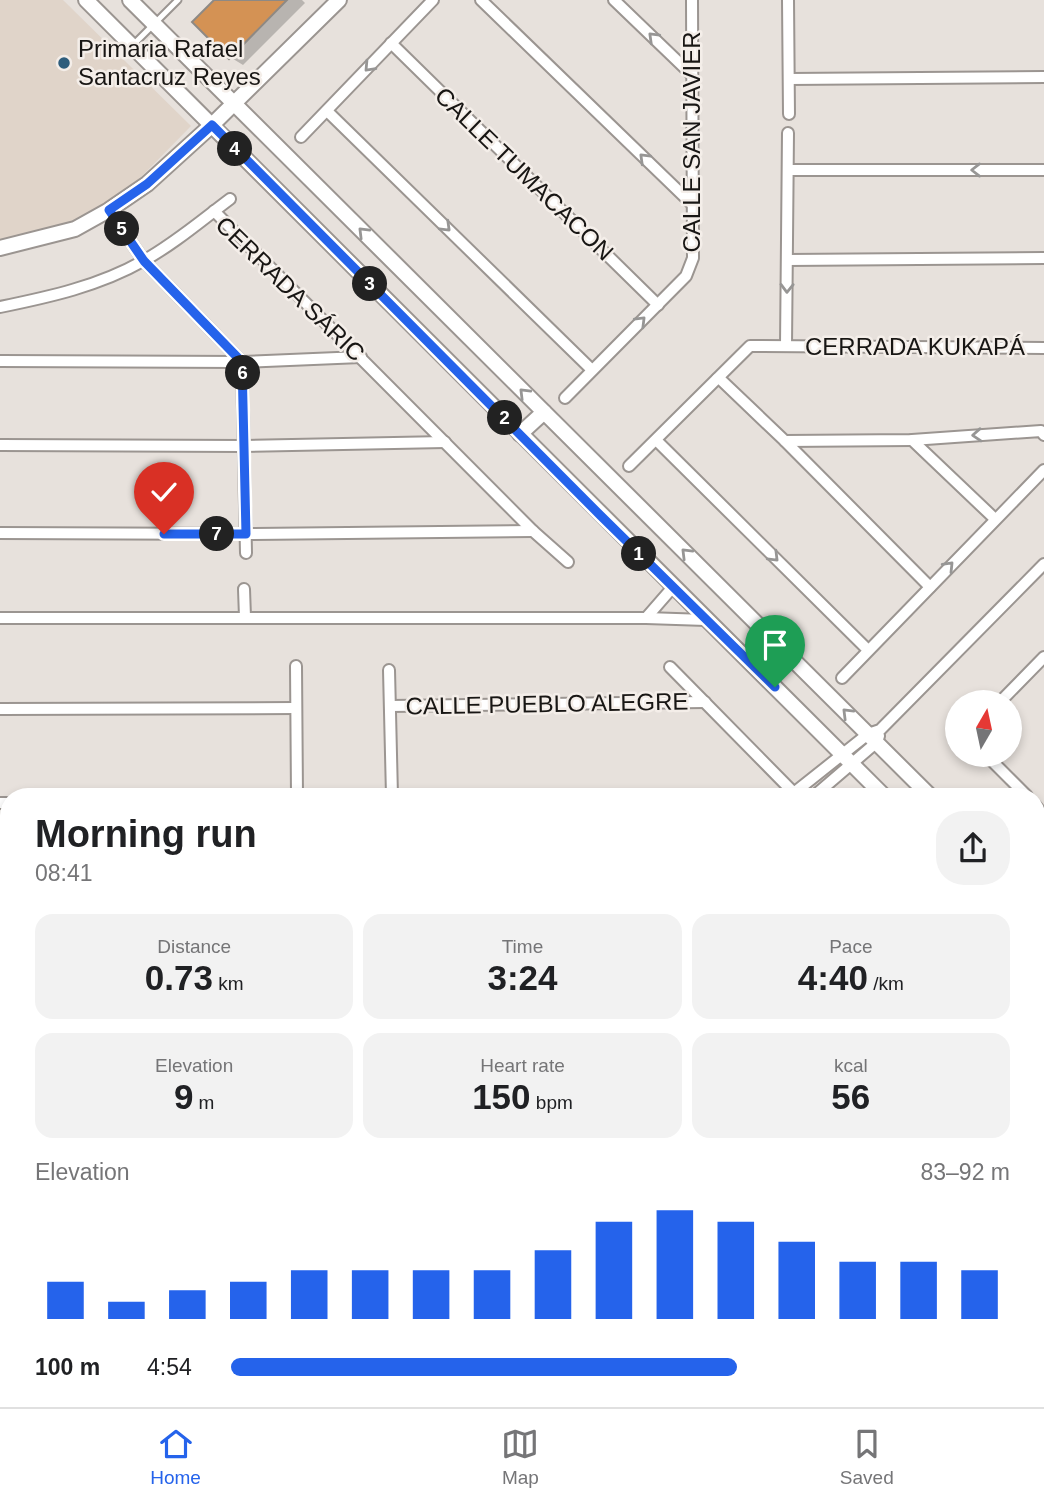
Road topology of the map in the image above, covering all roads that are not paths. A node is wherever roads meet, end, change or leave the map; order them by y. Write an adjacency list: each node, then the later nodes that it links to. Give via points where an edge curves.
1 (86, 0): 12 (street)
2 (130, 0): 10 (street)
3 (178, 0): 10 (lane)
4 (339, 0): 16 (street)
5 (433, 0): 11 (street)
6 (481, 0): 25 (street, one-way to 6)
7 (614, 0): 13 (street, one-way to 7)
8 (692, 0): 13 (street, CALLE SAN JAVIER)
9 (788, 0): 15 (street)
10 (155, 24): 12 (lane); 16 (street)
11 (391, 43): 17 (street, one-way to 17); 32 (street, CALLE TUMACACON)
12 (132, 46): 19 (street)
13 (692, 75): 25 (street, CALLE SAN JAVIER)
14 (1044, 78): 15 (street)
15 (789, 79): 18 (street)
16 (234, 103): 19 (street); 42 (street, one-way to 16)
17 (327, 111): 21 (street); 39 (street, one-way to 39)
18 (789, 114)
19 (212, 125): 26 (street, via 147,184); 44 (street)
20 (788, 133): 22 (street, CERRADA KUKAPÁ)
21 (301, 137)
22 (788, 170): 23 (street, one-way to 22); 30 (street, CERRADA KUKAPÁ)
23 (1044, 170)
24 (230, 199): 27 (street)
25 (693, 205): 32 (street, CALLE SAN JAVIER, via 691,267)
26 (109, 210): 28 (street, via 75,229); 31 (street)
27 (214, 211): 31 (street, CERRADA SÁRIC); 36 (street, CERRADA SÁRIC)
28 (0, 248)
29 (1044, 258): 30 (street)
30 (787, 260): 34 (street, CERRADA KUKAPÁ, one-way to 34)
31 (144, 261): 33 (street, CERRADA SÁRIC, via 72,290); 38 (street)
32 (658, 305): 39 (street, CALLE SAN JAVIER, one-way to 32)
33 (0, 307)
34 (786, 346): 35 (street, CERRADA KUKAPÁ); 40 (street, CERRADA KUKAPÁ, via 750,346)
35 (1044, 348)
36 (360, 357): 38 (street); 48 (street, CERRADA SÁRIC)
37 (0, 360): 38 (street)
38 (242, 362): 50 (street)
39 (592, 369): 41 (street, CALLE SAN JAVIER)
40 (717, 379): 45 (street); 47 (street)
41 (565, 398)
42 (544, 412): 44 (street); 78 (street, one-way to 42)
43 (1043, 432): 46 (street, one-way to 46)
44 (520, 434): 60 (street)
45 (656, 440): 51 (street); 67 (street, one-way to 67)
46 (912, 440): 47 (street); 53 (street)
47 (785, 441): 61 (street)
48 (445, 442): 50 (street); 54 (street, CERRADA SÁRIC)
49 (0, 445): 50 (street)
50 (245, 446): 56 (street)
51 (629, 466)
52 (1044, 470): 53 (street)
53 (995, 519): 61 (street, one-way to 53)
54 (533, 531): 56 (street); 58 (street, CERRADA SÁRIC)
55 (0, 533): 56 (street)
56 (246, 534): 57 (street)
57 (246, 553)
58 (568, 562)
59 (1044, 564): 78 (street)
60 (673, 587): 65 (street); 66 (street)
61 (930, 587): 67 (street)
62 (244, 589): 63 (street)
63 (245, 617): 64 (street); 65 (street)
64 (0, 618)
65 (646, 618): 66 (street)
66 (706, 620): 79 (street)
67 (868, 650): 72 (street)
68 (1042, 664): 73 (street)
69 (296, 666): 76 (street)
70 (670, 667): 74 (street, CALLE PUEBLO ALEGRE)
71 (389, 670): 75 (street, CALLE PUEBLO ALEGRE)
72 (842, 678)
73 (1013, 690)
74 (705, 702): 75 (street, CALLE PUEBLO ALEGRE); 83 (street, CALLE PUEBLO ALEGRE)
75 (390, 706): 82 (street, CALLE PUEBLO ALEGRE)
76 (296, 708): 77 (street); 81 (street)
77 (0, 709)
78 (875, 735): 79 (street); 87 (street)
79 (848, 759): 84 (street); 85 (street); 86 (street)
80 (998, 767): 88 (street)
81 (297, 788)
82 (392, 788)
83 (787, 788)
84 (804, 788)
85 (821, 788)
86 (876, 788)
87 (923, 788)
88 (1019, 788)

